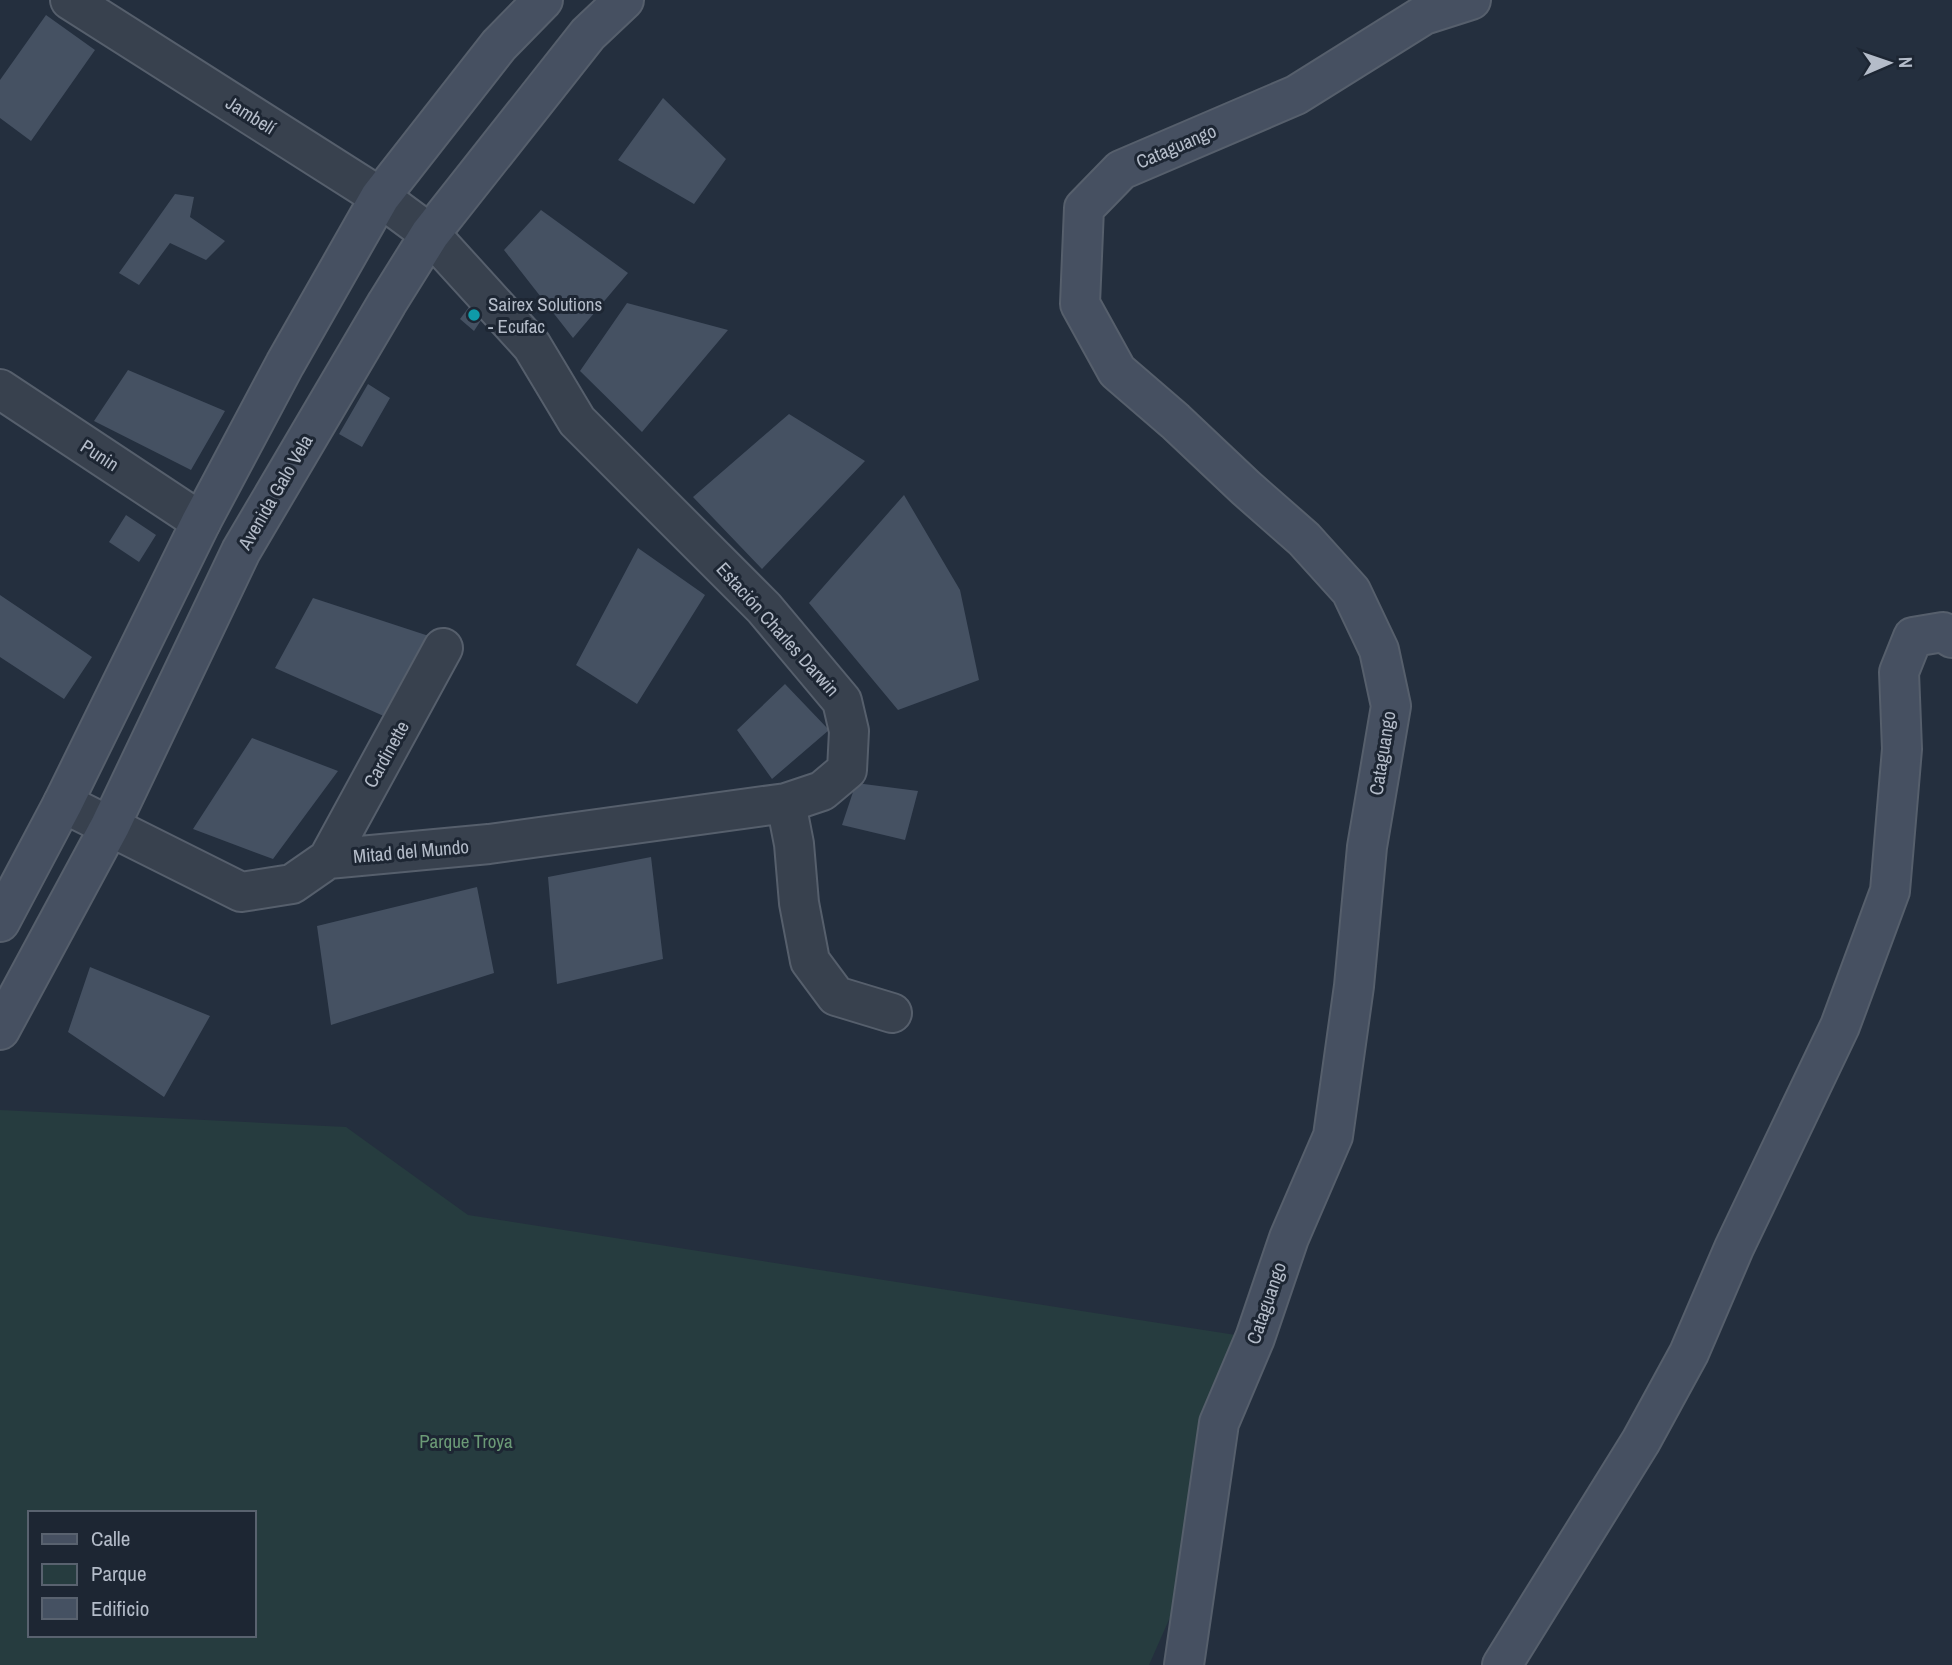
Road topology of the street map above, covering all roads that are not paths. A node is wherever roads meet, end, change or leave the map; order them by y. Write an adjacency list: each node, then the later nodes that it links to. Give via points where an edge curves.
1 (70, 0): 5 (street, Jambelí)
2 (543, 0): 5 (street, via 499,45)
3 (624, 0): 6 (street, Avenida Galo Vela, via 589,34)
4 (1472, 0): 18 (street, Cataguango, via 1424,15 1296,95 1121,170 1084,208 1080,304 1117,372 1304,539 1351,591 1379,650 1391,706 1367,847 1354,986 1332,1136 1219,1423)
5 (380, 197): 6 (street, Jambelí); 8 (street)
6 (430, 233): 12 (street, Estación Charles Darwin, via 532,346 577,421 764,608 842,701 849,731 847,770 822,791); 13 (street, Avenida Galo Vela, via 241,551)
7 (0, 389): 8 (street, Punin)
8 (201, 522): 11 (street)
9 (1952, 638): 19 (street, via 1943,632 1913,637 1899,672 1902,749 1890,891 1840,1026 1689,1353 1641,1441)
10 (443, 648): 14 (street, Cardinette)
11 (63, 803): 13 (street, Mitad del Mundo); 15 (street)
12 (786, 803): 14 (street, Mitad del Mundo, via 489,844); 16 (street, via 810,961 836,996)
13 (110, 826): 14 (street, Mitad del Mundo, via 241,892 292,884); 17 (street, Avenida Galo Vela)
14 (328, 859)
15 (0, 922)
16 (892, 1013)
17 (0, 1030)
18 (1184, 1665)
19 (1502, 1665)

